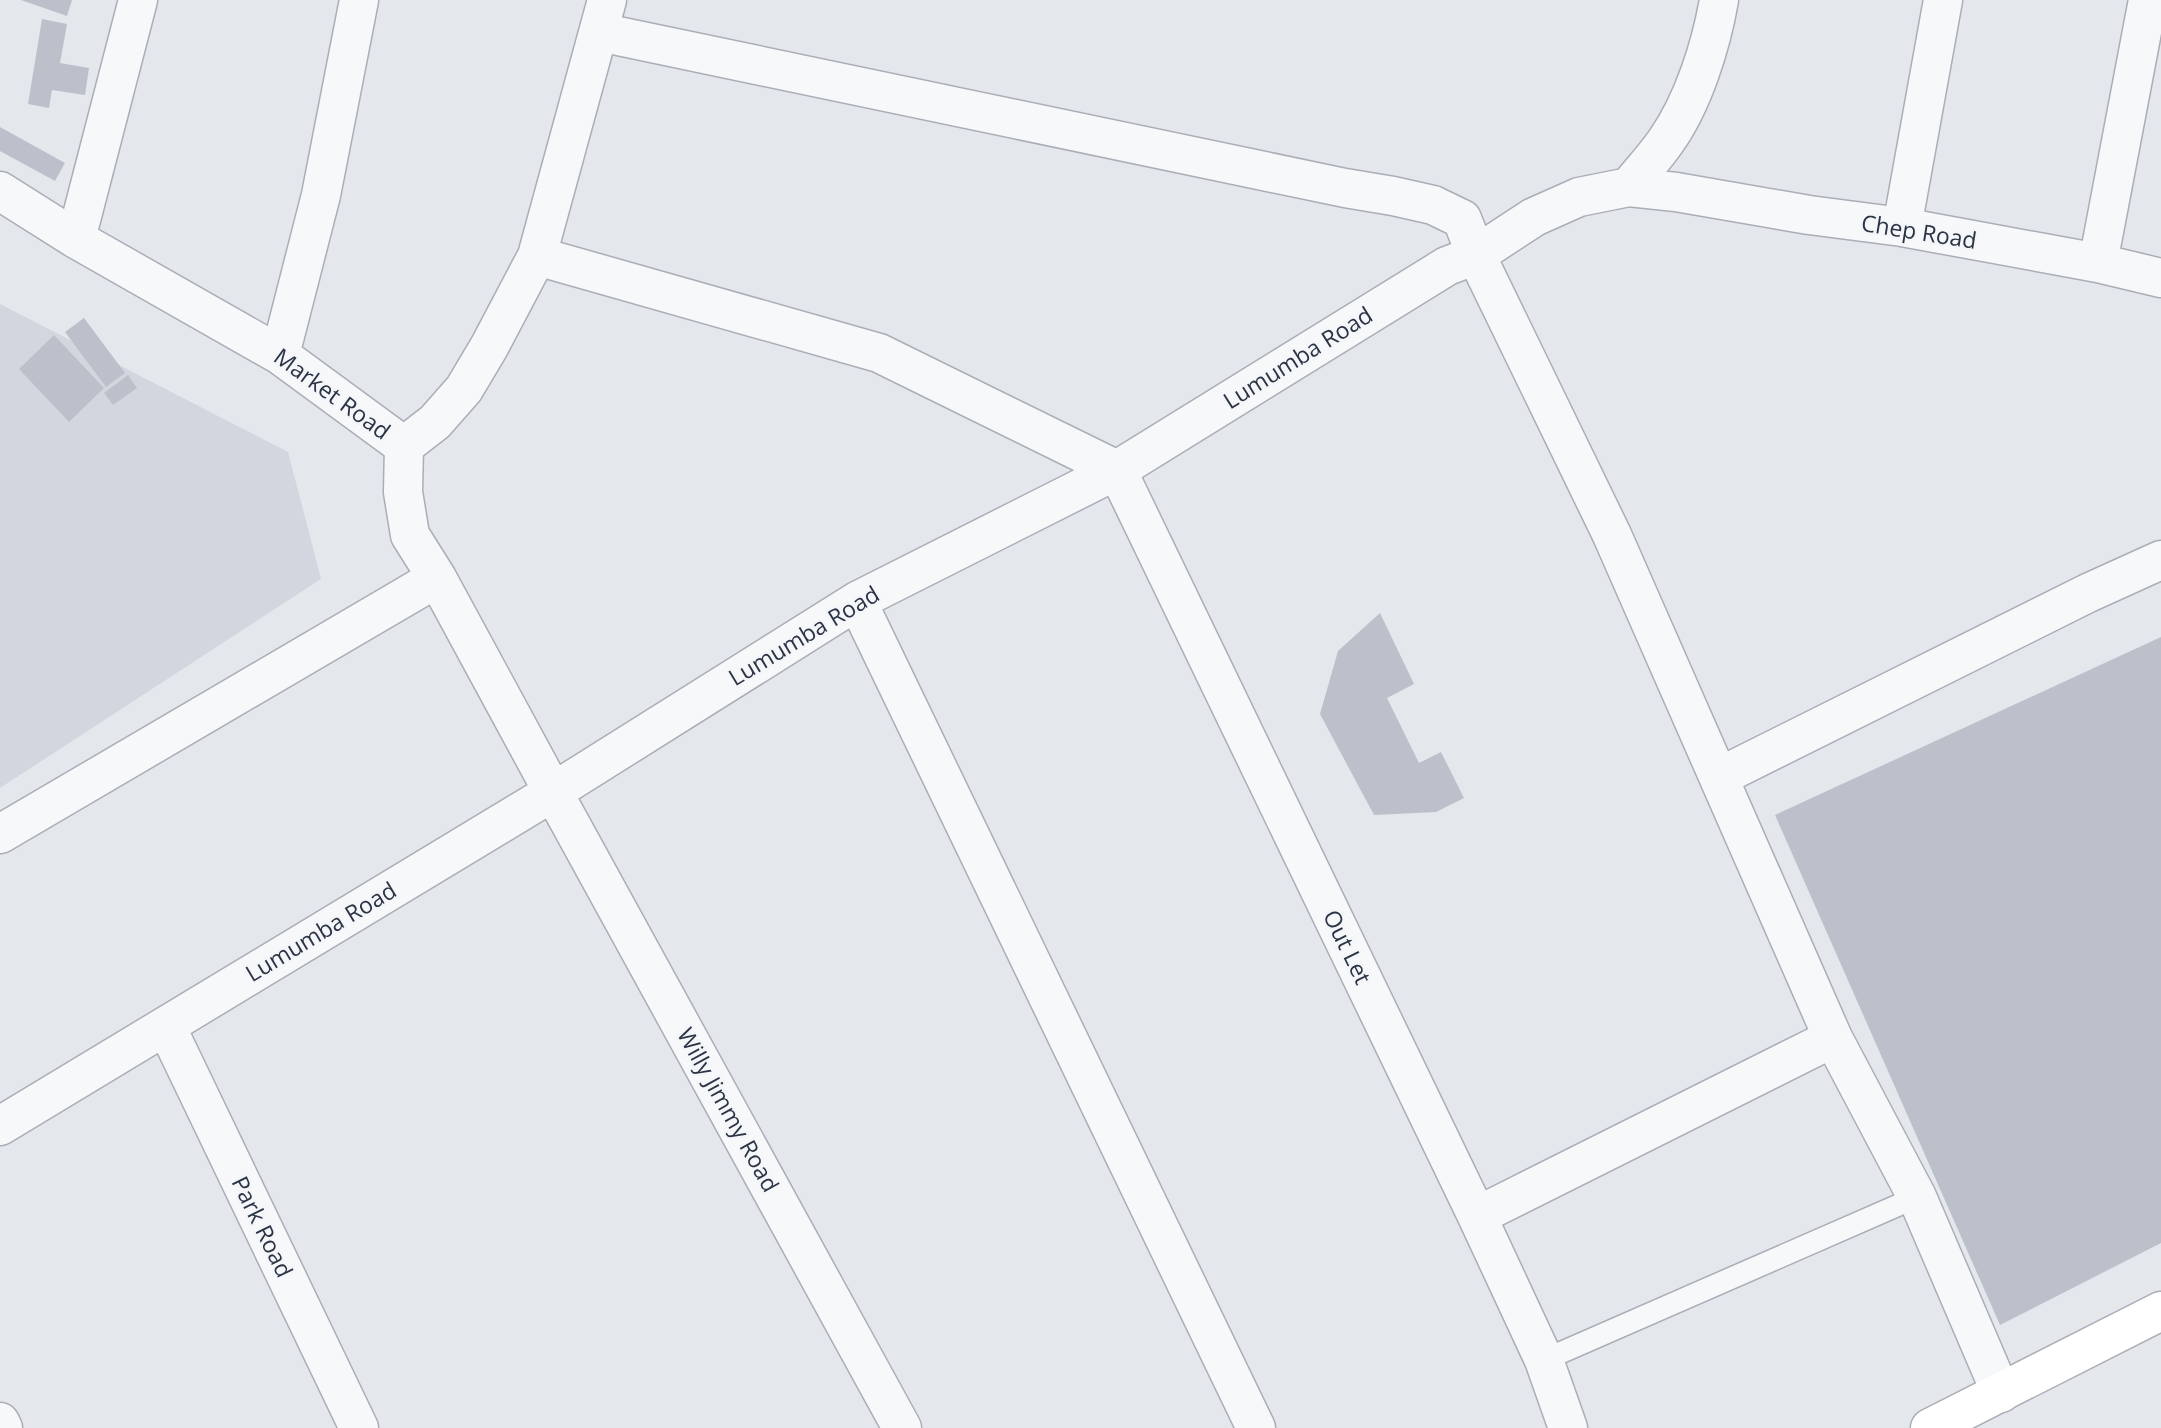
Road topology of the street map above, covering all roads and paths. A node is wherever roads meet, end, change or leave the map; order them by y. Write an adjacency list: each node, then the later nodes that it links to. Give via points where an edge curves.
1 (138, 0): 11 (street)
2 (359, 0): 16 (street, via 321,195)
3 (1719, 0): 7 (street, via 1715,25 1686,107 1667,141)
4 (1943, 0): 10 (street)
5 (2148, 0): 14 (street)
6 (603, 16): 12 (street, via 1433,205 1462,219); 13 (street)
7 (1629, 187): 9 (street, Lumumba Road); 12 (street, Lumumba Road, via 1579,197 1534,217)
8 (0, 191): 11 (street, Market Road)
9 (1676, 192): 10 (street, Chep Road)
10 (1902, 227): 14 (street, Chep Road)
11 (76, 239): 16 (street, Market Road)
12 (1476, 255): 18 (street, Lumumba Road, via 1447,266); 22 (street, via 1612,535)
13 (537, 256): 17 (street, via 464,388 435,422); 18 (street, via 879,353)
14 (2098, 263): 15 (street, Chep Road)
15 (2161, 278)
16 (280, 355): 17 (street, Market Road)
17 (404, 446): 20 (street, Market Road, via 403,492 410,536)
18 (1117, 470): 21 (street, Lumumba Road); 29 (street, Out Let)
19 (2161, 560): 22 (street)
20 (437, 578): 23 (street, Market Road); 24 (street)
21 (857, 601): 23 (street, Lumumba Road); 37 (street)
22 (1719, 777): 26 (street)
23 (553, 792): 25 (street, Lumumba Road); 36 (street, Willy Jimmy Road)
24 (0, 834)
25 (166, 1026): 27 (street, Lumumba Road); 35 (street, Park Road)
26 (1833, 1038): 28 (street); 29 (street)
27 (0, 1126)
28 (1917, 1198): 31 (lane); 32 (street)
29 (1477, 1216): 31 (street, Out Let)
30 (2161, 1311): 32 (main road)
31 (1544, 1360): 38 (street, Out Let)
32 (2001, 1393): 39 (main road)
33 (0, 1422): 34 (street)
34 (3, 1428)
35 (359, 1428)
36 (902, 1428)
37 (1256, 1428)
38 (1568, 1428)
39 (1931, 1428)

